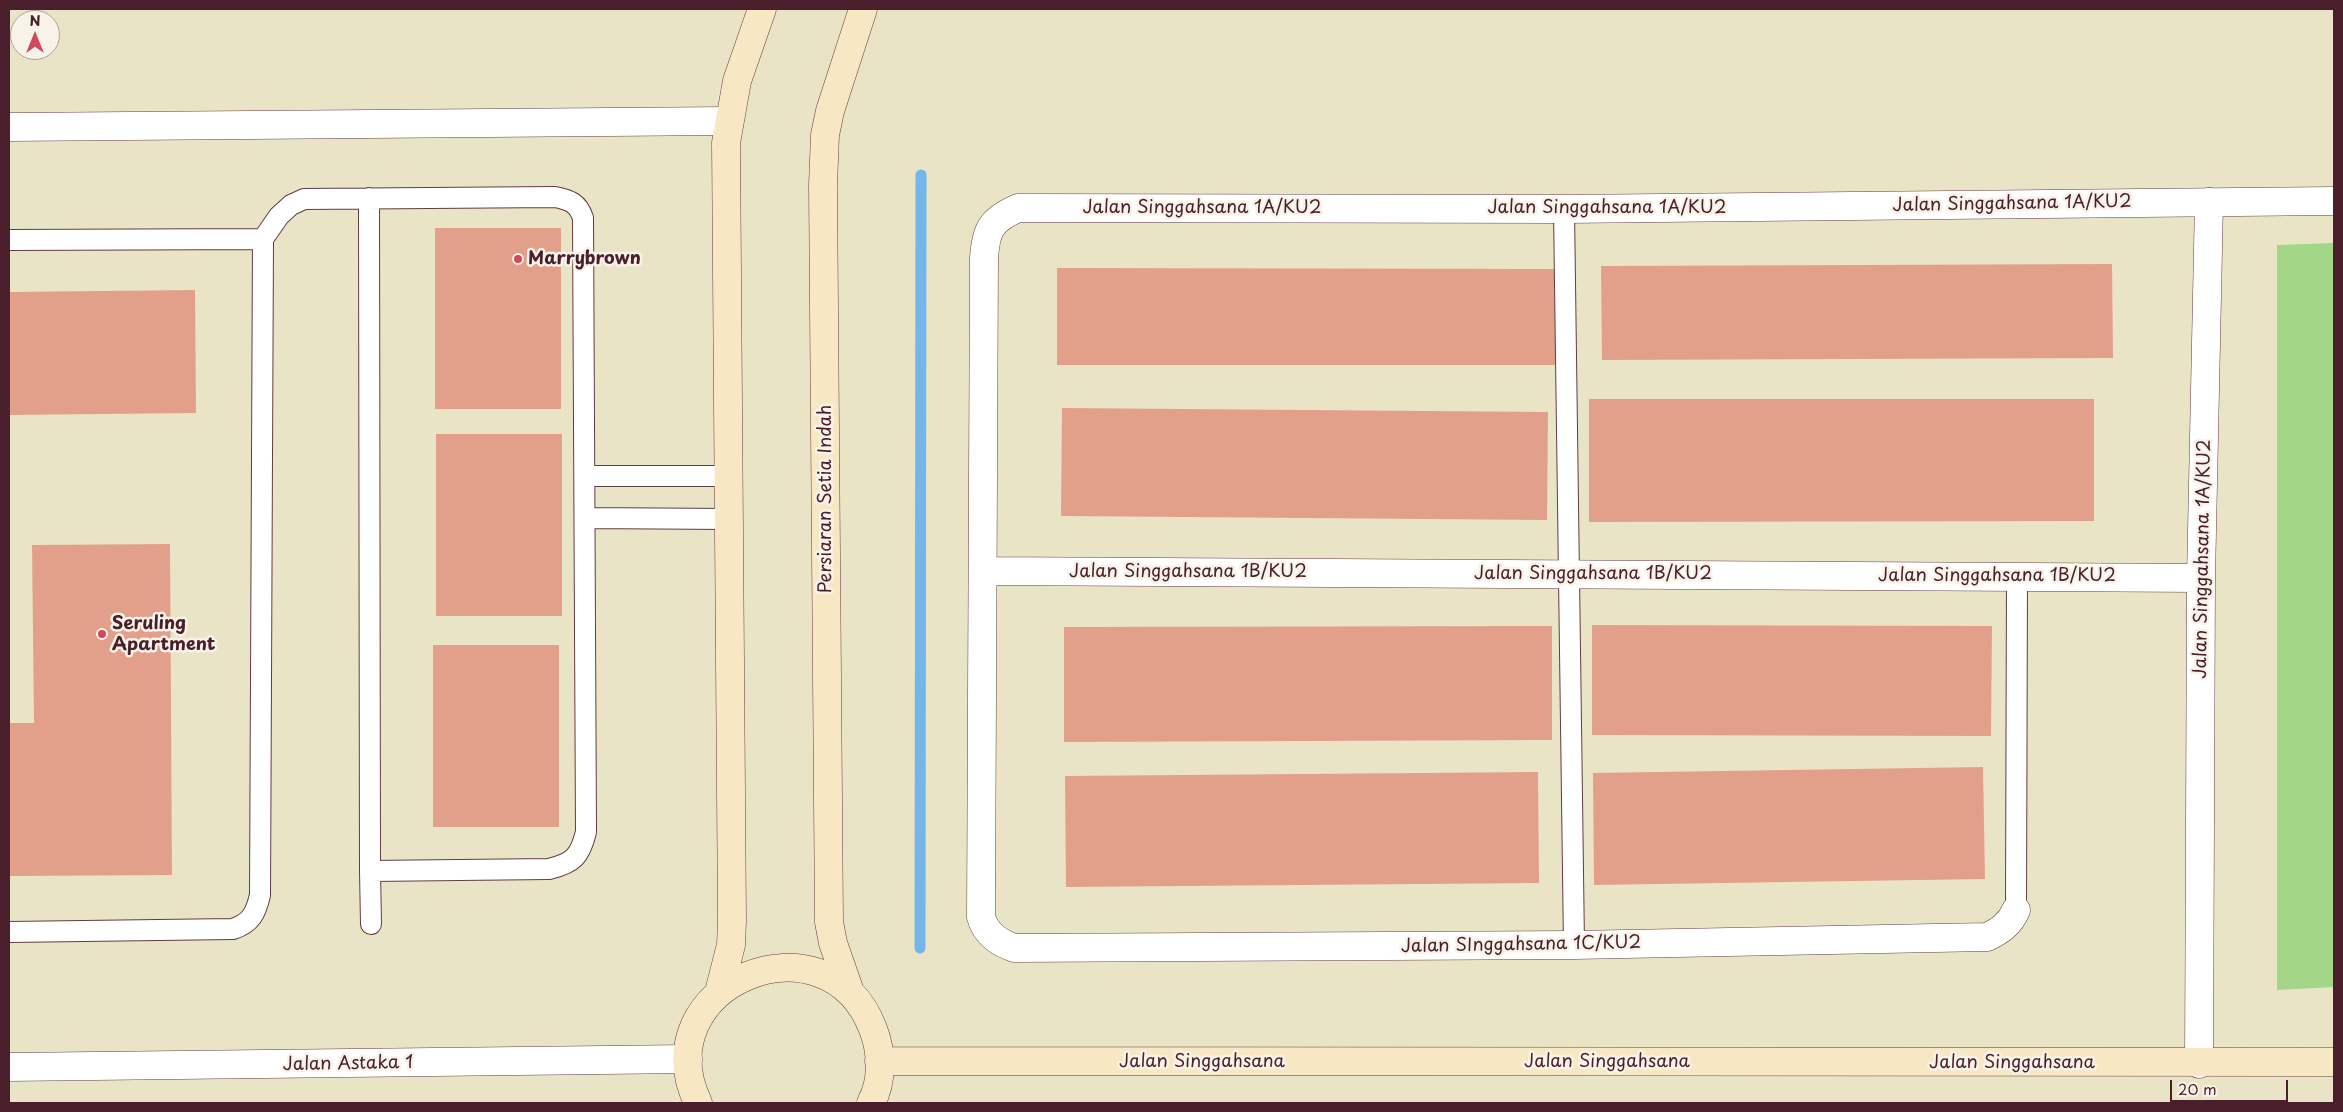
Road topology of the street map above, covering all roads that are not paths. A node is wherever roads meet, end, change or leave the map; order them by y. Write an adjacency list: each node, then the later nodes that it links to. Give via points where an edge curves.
1 (762, 9): 3 (street, via 738,81)
2 (863, 9): 26 (street, Persiaran Setia Indah, via 830,111 824,185 829,922)
3 (729, 121): 4 (street); 12 (street, via 726,144)
4 (9, 127)
5 (369, 198): 10 (lane, via 304,199 279,216); 11 (lane, via 555,197 573,202 580,209 583,218); 19 (lane)
6 (2334, 201): 7 (street)
7 (2209, 202): 8 (street, Jalan Singgahsana 1A/KU2); 18 (street, Jalan Singgahsana 1A/KU2)
8 (1564, 209): 15 (street, Jalan Singgahsana 1A/KU2, via 1018,208 1003,215 992,225 984,258); 16 (lane)
9 (9, 240): 10 (lane)
10 (263, 240): 22 (lane, via 258,907 243,926 233,929)
11 (584, 476): 12 (lane); 13 (lane)
12 (728, 476): 14 (street)
13 (584, 518): 14 (lane); 19 (lane, via 586,832 576,858 563,866 549,869)
14 (729, 519): 25 (street, via 732,920 731,945)
15 (984, 570): 16 (street, Jalan Singgahsana 1B/KU2); 24 (street, Jalan Singgahsana 1A/KU2, via 981,917 992,936)
16 (1569, 574): 17 (street, Jalan Singgahsana 1B/KU2); 23 (lane)
17 (2017, 576): 18 (street, Jalan Singgahsana 1B/KU2); 20 (lane)
18 (2201, 578): 30 (street, Jalan Singgahsana 1A/KU2)
19 (370, 871): 21 (lane)
20 (2016, 910): 23 (street, Jalan SInggahsana 1C/KU2, via 2004,927 1987,937)
21 (370, 924)
22 (9, 932)
23 (1574, 945): 24 (street, Jalan SInggahsana 1C/KU2)
24 (1014, 948)
25 (719, 992): 26 (street, via 740,977 768,968 796,968 825,976); 27 (street, via 703,1011 692,1034)
26 (850, 992): 28 (street, via 868,1016 879,1043)
27 (688, 1059): 31 (street, Jalan Astaka 1); 32 (street, via 691,1088)
28 (879, 1061): 30 (street, Jalan Singgahsana); 33 (street, via 880,1073)
29 (2334, 1062): 30 (street, Jalan Singgahsana)
30 (2199, 1064)
31 (9, 1068)
32 (698, 1103)
33 (871, 1103)

